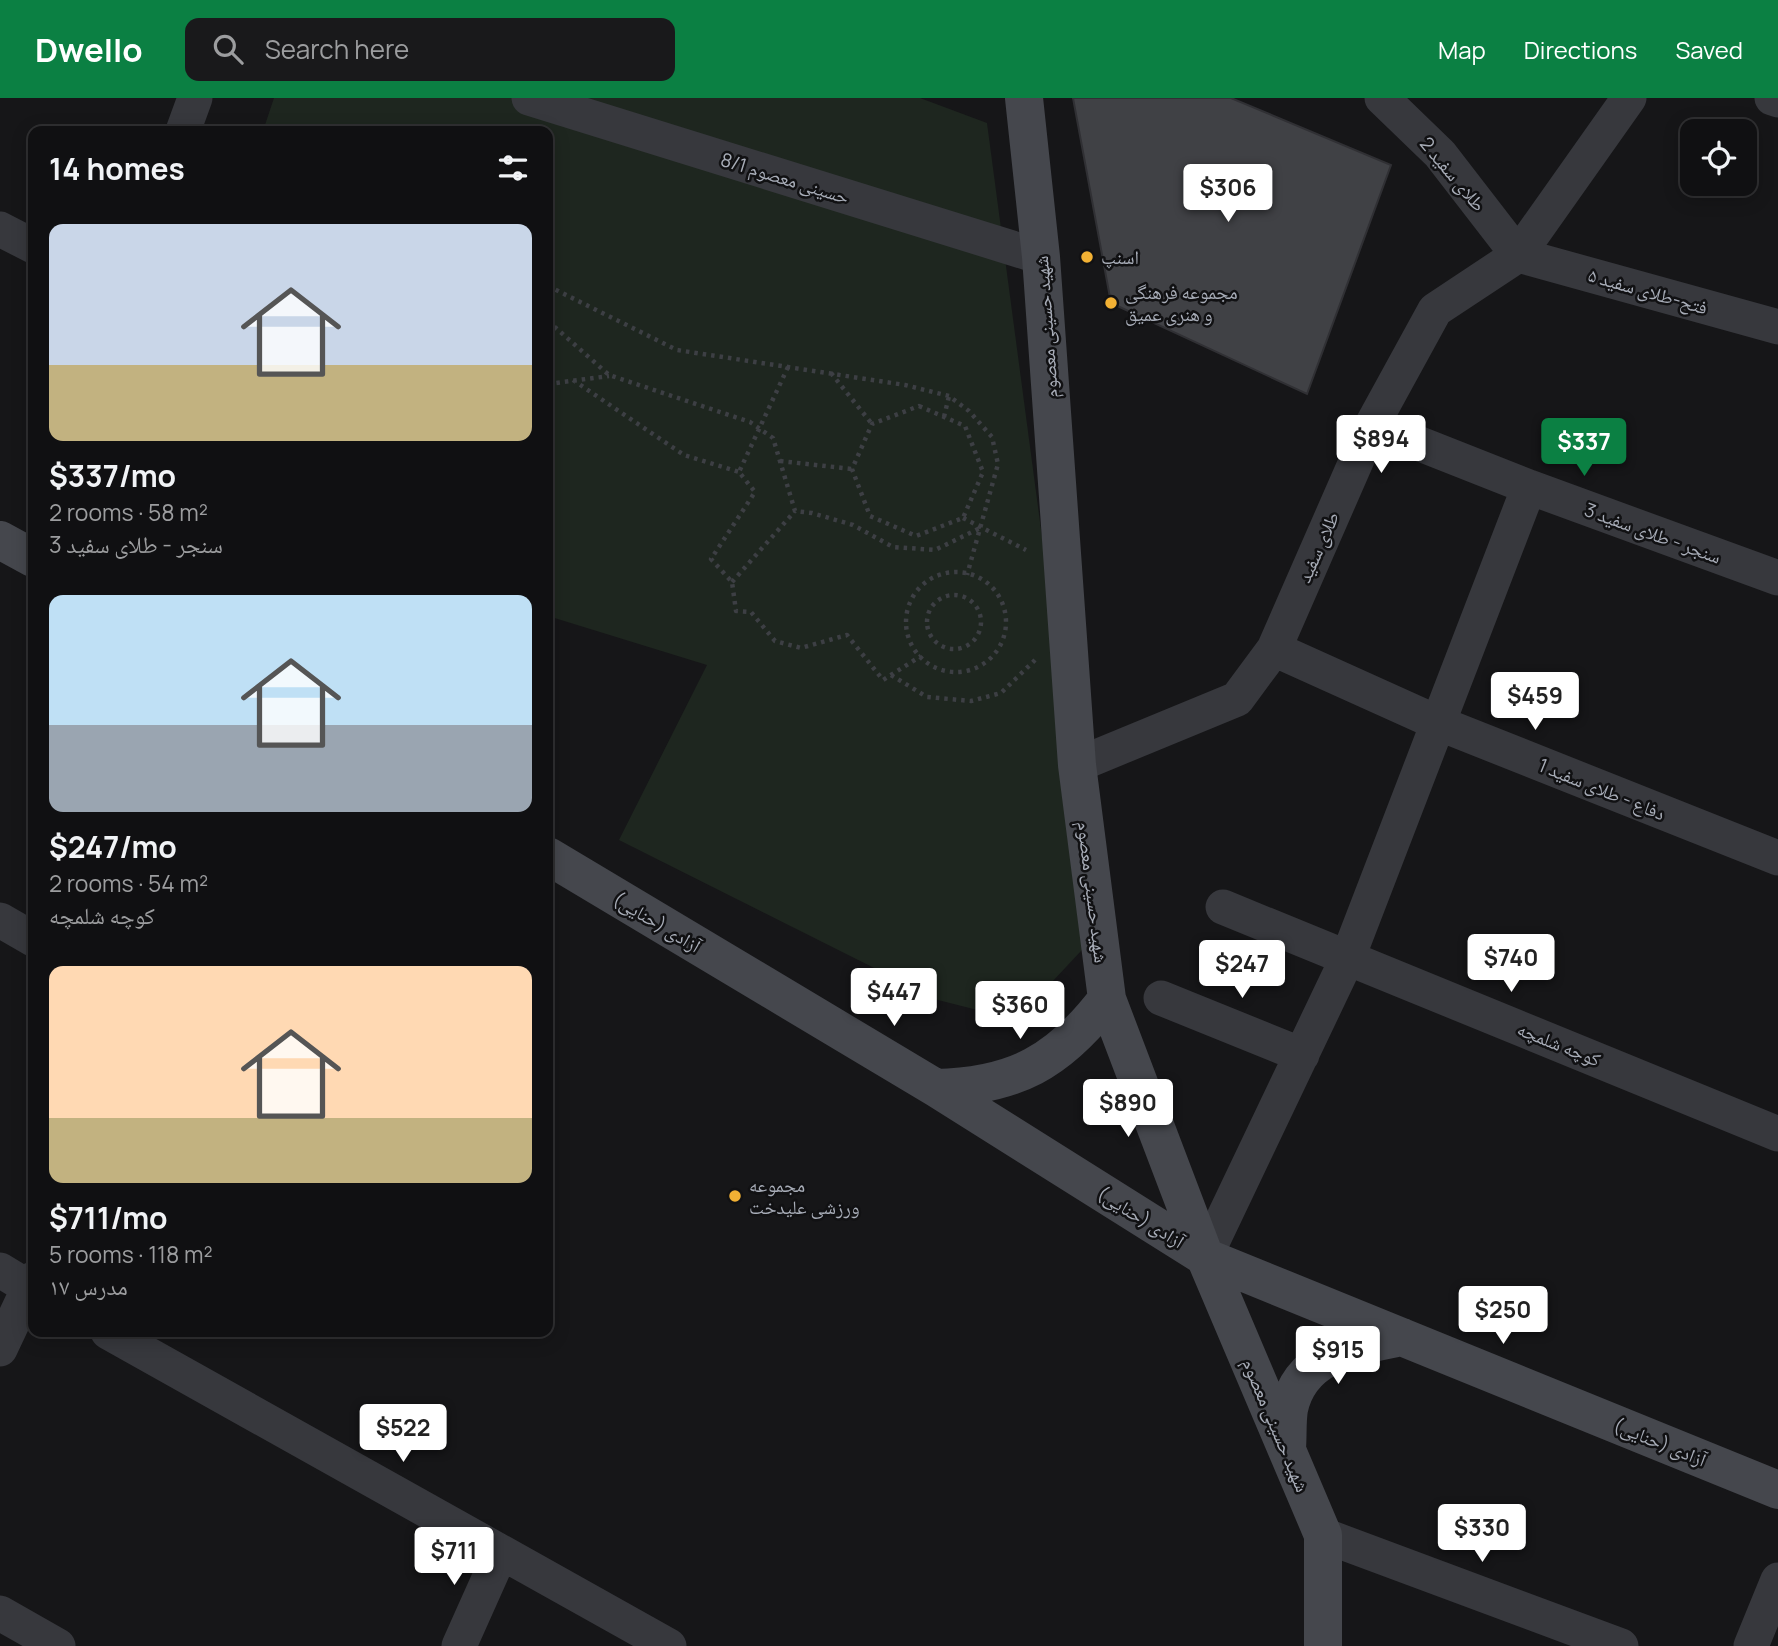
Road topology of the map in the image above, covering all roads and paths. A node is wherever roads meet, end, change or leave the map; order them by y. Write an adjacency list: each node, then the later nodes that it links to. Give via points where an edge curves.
1 (195, 98): 8 (street)
2 (529, 98): 12 (street, حسینی معصوم 8/1)
3 (1024, 98): 12 (main road, شهید حسینی معصوم)
4 (1382, 98): 11 (street, طلای سفید 2, via 1440,154)
5 (1629, 98): 11 (street, طلای سفید)
6 (1772, 98): 7 (street)
7 (1778, 100)
8 (185, 126)
9 (0, 229): 10 (street)
10 (28, 243)
11 (1518, 254): 15 (street, فتح-طلای سفید ۵); 24 (street, طلای سفید, via 1434,310)
12 (1041, 257): 33 (main road, شهید حسینی معصوم)
13 (553, 288): 16 (path, via 677,350)
14 (553, 326): 18 (path)
15 (1778, 327)
16 (788, 367): 17 (path); 25 (path)
17 (831, 373): 21 (path); 23 (path)
18 (609, 376): 19 (path); 25 (path)
19 (573, 380): 20 (path); 28 (path, via 684,456)
20 (553, 383)
21 (948, 396): 22 (path); 32 (path, via 992,437 998,464)
22 (944, 416): 23 (path, via 919,406); 31 (path, via 965,426 983,472)
23 (872, 424): 27 (path)
24 (1372, 425): 29 (street, سنجر - طلای سفید 3); 38 (street, طلای سفید)
25 (761, 429): 26 (path, via 773,438); 28 (path)
26 (780, 461): 27 (path); 30 (path)
27 (852, 469): 31 (path, via 870,516 916,536)
28 (738, 472): 36 (path, via 755,492 711,559)
29 (1529, 487): 35 (street, سنجر - طلای سفید 3); 42 (street)
30 (795, 511): 32 (path, via 853,525 894,547 935,550); 36 (path)
31 (963, 518): 32 (path)
32 (981, 527): 33 (path, via 1030,552); 34 (path)
33 (1062, 551): 43 (main road, شهید حسینی معصوم)
34 (967, 575): 39 (path, via 954,571 924,582 907,609 908,641); 39 (path, via 985,579 1005,604 1006,636 989,662 959,674 928,666)
35 (1778, 579)
36 (732, 582): 41 (path, via 736,611 751,612 775,641 801,648 847,635 883,680)
37 (951, 594): 37 (path, via 932,603 926,624 935,643 956,650 975,640 982,619 972,600)
38 (1274, 649): 42 (street, دفاع - طلای سفید 1); 43 (street, طلای سفید, via 1237,699)
39 (921, 656): 41 (path)
40 (1036, 660): 41 (path, via 1001,693 971,701 927,697)
41 (891, 675)
42 (1438, 723): 44 (street, دفاع - طلای سفید 1); 49 (street)
43 (1077, 765): 51 (main road, شهید حسینی معصوم)
44 (1778, 858)
45 (553, 859): 53 (main road, آزادی (حنایی))
46 (1223, 907): 49 (street, کوچه شلمچه)
47 (0, 920): 48 (street)
48 (28, 936)
49 (1348, 957): 52 (street); 54 (street, کوچه شلمچه)
50 (1161, 998): 52 (street)
51 (1107, 999): 53 (main road, via 1087,1026 1034,1067 970,1087); 55 (main road, شهید حسینی معصوم)
52 (1302, 1055): 55 (street)
53 (936, 1088): 55 (main road, آزادی (حنایی))
54 (1778, 1134)
55 (1205, 1257): 58 (main road, آزادی (حنایی)); 60 (main road, شهید حسینی معصوم)
56 (24, 1282): 59 (street)
57 (117, 1337): 63 (street)
58 (1402, 1337): 60 (main road, via 1329,1355 1301,1379 1289,1408); 61 (main road, آزادی (حنایی))
59 (0, 1349)
60 (1287, 1450): 62 (main road, شهید حسینی معصوم)
61 (1778, 1490)
62 (1323, 1535): 69 (main road, شهید حسینی معصوم); 70 (street)
63 (501, 1552): 67 (street); 68 (street)
64 (1778, 1580): 71 (street)
65 (0, 1613): 66 (street)
66 (58, 1646)
67 (459, 1646)
68 (669, 1646)
69 (1323, 1646)
70 (1621, 1646)
71 (1751, 1646)

